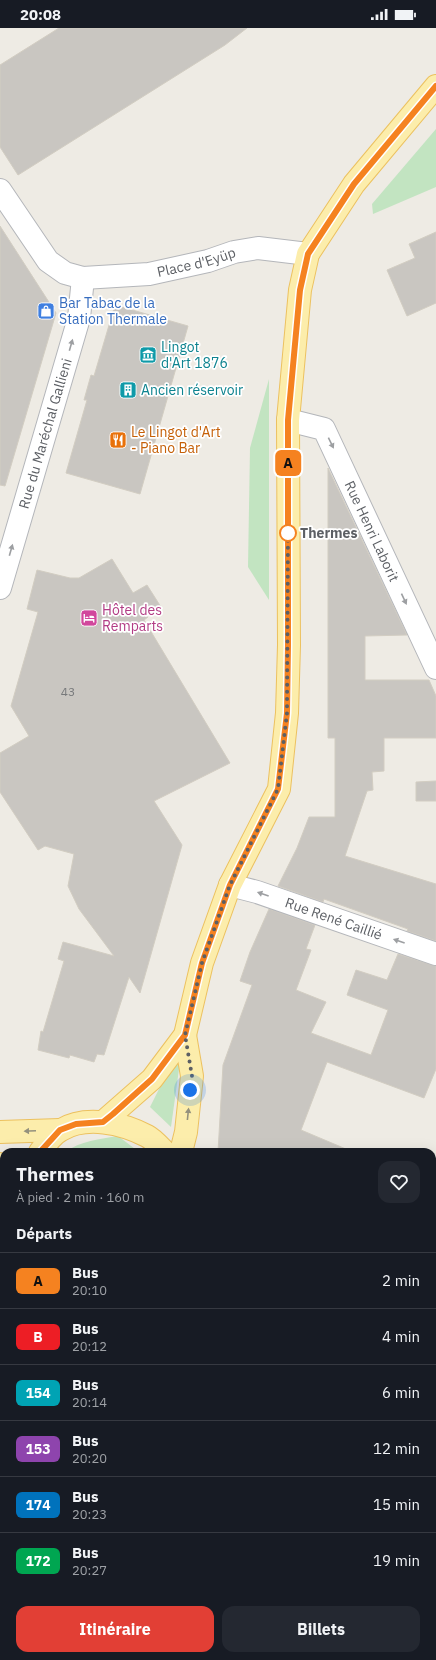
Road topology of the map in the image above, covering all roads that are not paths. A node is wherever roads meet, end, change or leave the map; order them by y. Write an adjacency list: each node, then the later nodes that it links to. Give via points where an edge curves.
1 (436, 86): 3 (main road, via 354,184)
2 (0, 190): 4 (street, via 48,261 65,273)
3 (308, 254): 4 (street, Place d'Eyüp, via 258,248 234,252 208,262 149,274); 5 (main road, via 300,290)
4 (83, 278): 6 (street, Rue du Maréchal Gallieni, one-way to 4, via 79,318)
5 (288, 420): 7 (street, Rue Henri Laborit, one-way to 7, via 324,429); 8 (main road, via 287,705 278,789)
6 (0, 588)
7 (436, 668)
8 (230, 885): 9 (street, Rue René Caillié, one-way to 8); 10 (main road, via 202,963)
9 (436, 954)
10 (185, 1035): 11 (main road, via 152,1079); 16 (main road, one-way to 10, via 192,1076)
11 (103, 1122): 12 (main road, via 76,1124); 15 (main road, via 126,1127 148,1136)
12 (60, 1130): 13 (main road, one-way to 13); 14 (main road)
13 (0, 1132)
14 (44, 1148)
15 (161, 1148)
16 (182, 1148)

